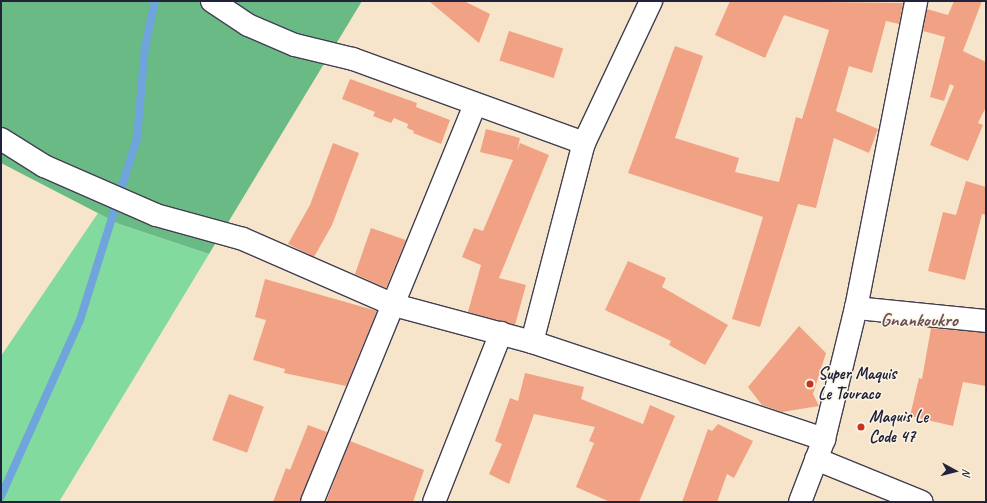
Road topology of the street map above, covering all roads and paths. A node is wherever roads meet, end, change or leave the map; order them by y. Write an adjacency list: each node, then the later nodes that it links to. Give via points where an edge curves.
1 (212, 1): 4 (street, via 248,25 272,36 295,45 352,59)
2 (651, 1): 6 (street)
3 (916, 1): 8 (street)
4 (475, 105): 6 (street); 7 (street)
5 (1, 139): 7 (street, via 44,166 156,215 243,239)
6 (584, 143): 11 (street)
7 (394, 305): 10 (street); 14 (street)
8 (856, 308): 9 (street); 12 (street)
9 (986, 321)
10 (501, 333): 11 (street); 15 (street)
11 (532, 342): 12 (street)
12 (824, 439): 13 (street)
13 (816, 459): 16 (street); 17 (street)
14 (312, 502)
15 (434, 502)
16 (800, 502)
17 (922, 502)

